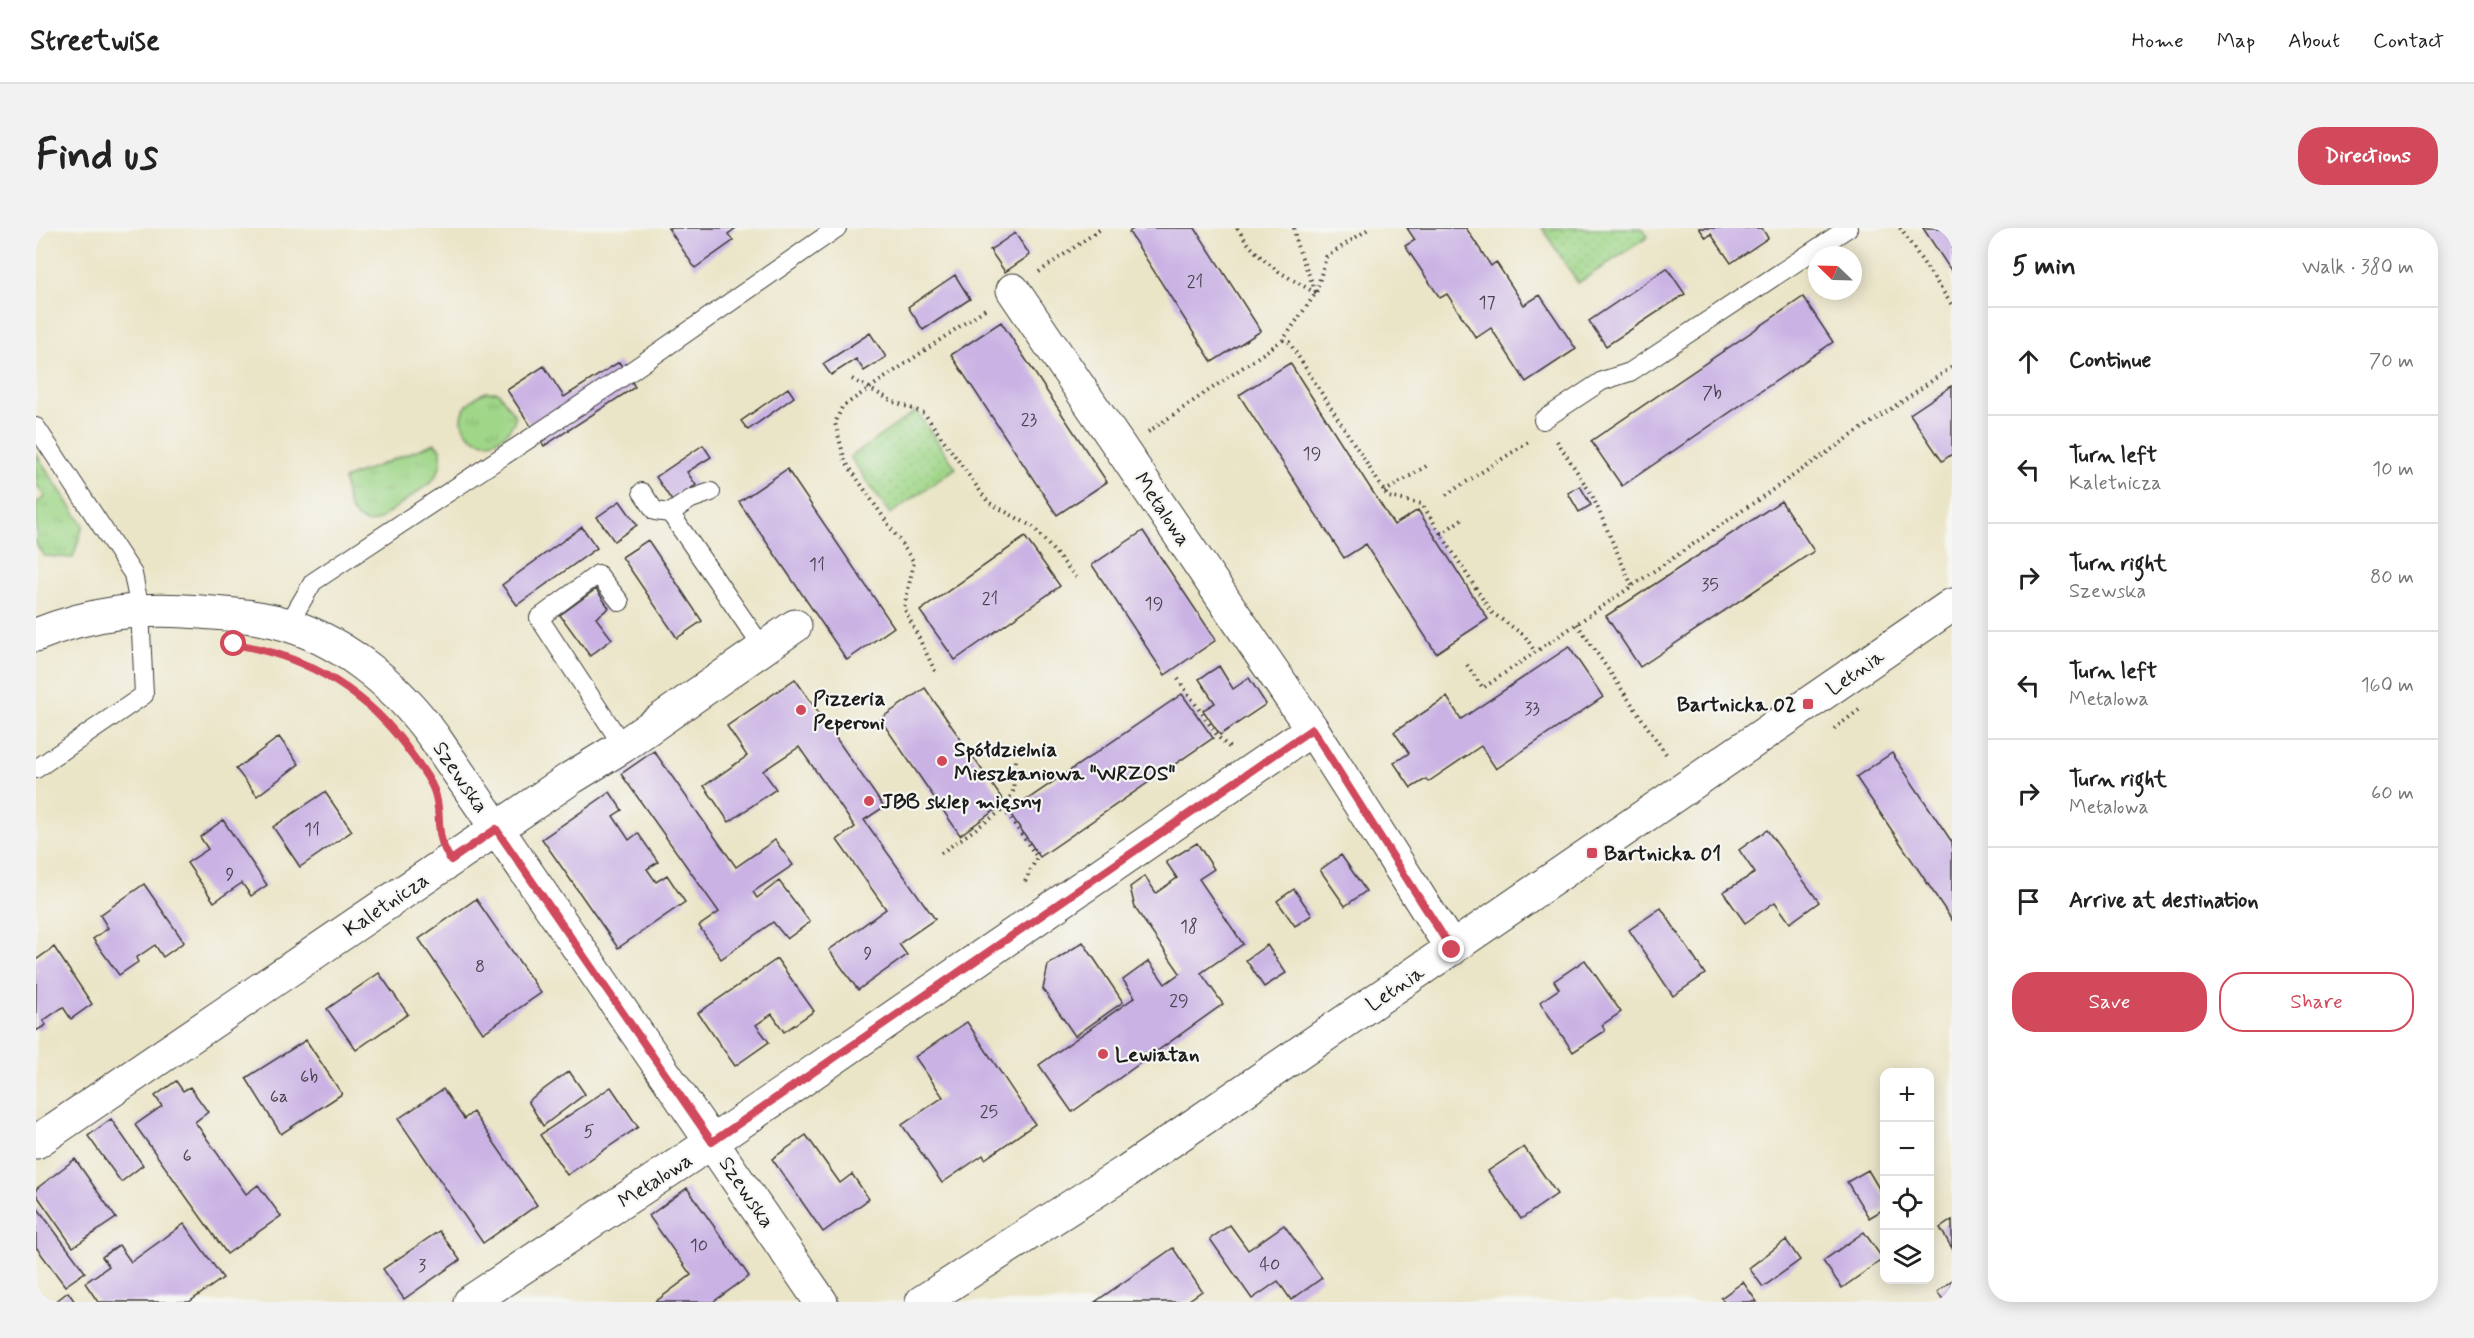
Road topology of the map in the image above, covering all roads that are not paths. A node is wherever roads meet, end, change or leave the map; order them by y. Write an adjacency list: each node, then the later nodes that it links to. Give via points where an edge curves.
1 (837, 228): 12 (lane, via 627,374 313,582)
2 (1848, 228): 4 (lane, via 1630,372 1602,381)
3 (1013, 290): 16 (street, Metalowa)
4 (1542, 420)
5 (36, 427): 11 (lane, via 134,574)
6 (642, 492): 8 (lane, via 655,511)
7 (711, 492): 8 (lane, via 691,498)
8 (670, 513): 15 (lane)
9 (620, 602): 17 (lane, via 598,574 539,618)
10 (1952, 605): 20 (street, Letnia)
11 (140, 610): 12 (street, Szewska, via 233,614); 14 (street, Szewska, via 89,617); 18 (lane, via 144,695)
12 (288, 626): 19 (street, Szewska, via 358,661 406,701)
13 (795, 626): 15 (street, Kaletnicza)
14 (36, 636)
15 (763, 648): 17 (street, Kaletnicza)
16 (1312, 729): 20 (street, Metalowa); 22 (street, Metalowa)
17 (623, 746): 19 (street, Kaletnicza)
18 (36, 769)
19 (496, 829): 21 (street, Kaletnicza); 22 (street, Szewska)
20 (1452, 950): 25 (street, Letnia, via 1127,1171)
21 (36, 1142)
22 (712, 1142): 23 (street, Metalowa); 24 (street, Szewska)
23 (470, 1302)
24 (821, 1302)
25 (922, 1302)

